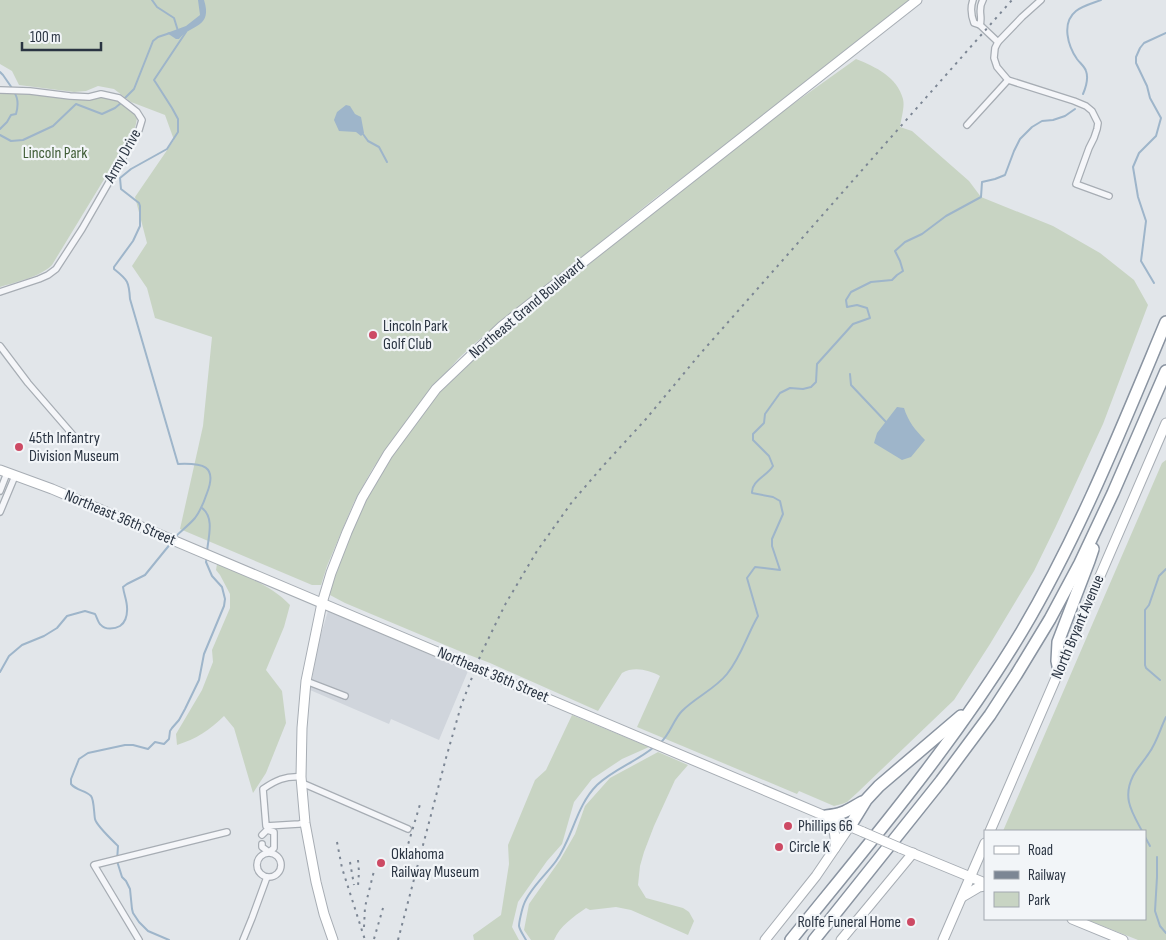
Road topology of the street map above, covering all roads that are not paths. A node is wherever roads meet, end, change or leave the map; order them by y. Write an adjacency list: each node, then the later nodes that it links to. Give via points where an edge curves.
1 (917, 0): 21 (street, Northeast Grand Boulevard, via 502,326 436,389 388,454 362,498 346,532)
2 (973, 0): 5 (street, via 971,16 974,23)
3 (981, 0): 5 (street)
4 (1040, 0): 6 (street)
5 (980, 25): 6 (street)
6 (998, 42): 7 (street, via 994,58)
7 (1008, 80): 9 (street); 10 (street, via 1074,100 1092,111 1098,123 1097,130 1076,184)
8 (0, 90): 11 (street, Army Drive, via 88,97 101,94 119,98 142,120 56,269 48,275)
9 (967, 125)
10 (1109, 196)
11 (0, 292)
12 (1166, 322): 25 (highway, via 1069,544 1022,631)
13 (0, 346): 16 (street)
14 (1166, 371): 20 (highway)
15 (1166, 423): 22 (street, North Bryant Avenue)
16 (73, 434)
17 (7, 473): 18 (street); 19 (street); 21 (street, Northeast 36th Street)
18 (0, 491)
19 (0, 512)
20 (1098, 525): 22 (highway, via 1090,561 1058,642); 52 (highway, via 1050,619 990,715)
21 (322, 602): 23 (street, Northeast Grand Boulevard); 28 (street, Northeast 36th Street)
22 (1059, 670): 33 (street, North Bryant Avenue)
23 (306, 681): 24 (street); 26 (street, Northeast Grand Boulevard)
24 (345, 696)
25 (974, 705): 27 (highway); 51 (highway)
26 (302, 780): 29 (street, Northeast Grand Boulevard); 31 (street, via 293,776 275,780 263,788); 32 (street)
27 (866, 800): 28 (highway, via 848,811); 30 (highway)
28 (826, 816): 30 (street, Northeast 36th Street); 38 (street, via 835,835)
29 (305, 823): 31 (street); 49 (street, Northeast Grand Boulevard, via 316,882)
30 (850, 826): 38 (street); 40 (street, Northeast 36th Street, bridge)
31 (266, 828): 35 (street); 39 (street, via 274,832 274,848)
32 (408, 829)
33 (990, 830)
34 (227, 832): 47 (street, via 94,865)
35 (262, 835)
36 (262, 844): 39 (street)
37 (984, 845): 42 (street)
38 (835, 848): 50 (street)
39 (269, 852): 41 (street, via 257,863 260,874); 41 (street, via 276,855 281,866 278,873)
40 (913, 853): 42 (street, Northeast 36th Street); 53 (street)
41 (267, 877): 48 (street)
42 (970, 877): 43 (street, Northeast 36th Street); 45 (street)
43 (984, 884)
44 (984, 884): 45 (street)
45 (962, 897): 54 (street)
46 (1074, 920): 55 (street)
47 (140, 940)
48 (243, 940)
49 (333, 940)
50 (765, 940)
51 (791, 940)
52 (814, 940)
53 (841, 940)
54 (943, 940)
55 (1124, 940)

